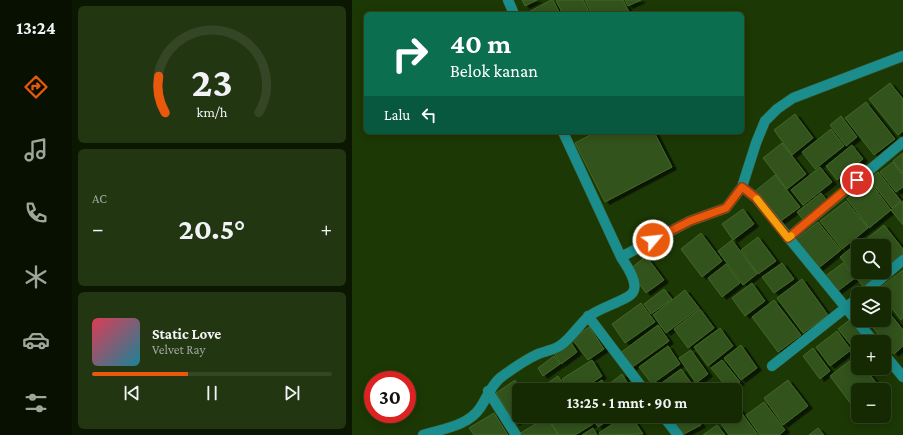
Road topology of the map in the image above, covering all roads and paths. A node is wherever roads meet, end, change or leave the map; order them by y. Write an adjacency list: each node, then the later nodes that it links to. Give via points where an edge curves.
1 (508, 0): 2 (street)
2 (513, 12)
3 (903, 56): 6 (street, via 793,98 777,109 763,127)
4 (564, 134): 8 (street)
5 (903, 142): 7 (street)
6 (742, 187): 7 (street, via 756,198); 8 (street, via 726,208 690,221)
7 (788, 238): 12 (street)
8 (621, 257): 13 (street, via 634,283 633,293)
9 (903, 260): 10 (street)
10 (871, 287)
11 (851, 304): 12 (street)
12 (847, 308): 14 (street); 16 (street)
13 (588, 316): 19 (street); 20 (street, via 560,346 516,366)
14 (868, 335)
15 (891, 360): 17 (street)
16 (772, 366)
17 (899, 366): 18 (street)
18 (903, 377)
19 (639, 383)
20 (488, 391): 22 (street, via 473,416 452,427); 23 (street)
21 (669, 423): 24 (street)
22 (423, 435)
23 (516, 435)
24 (678, 435)

